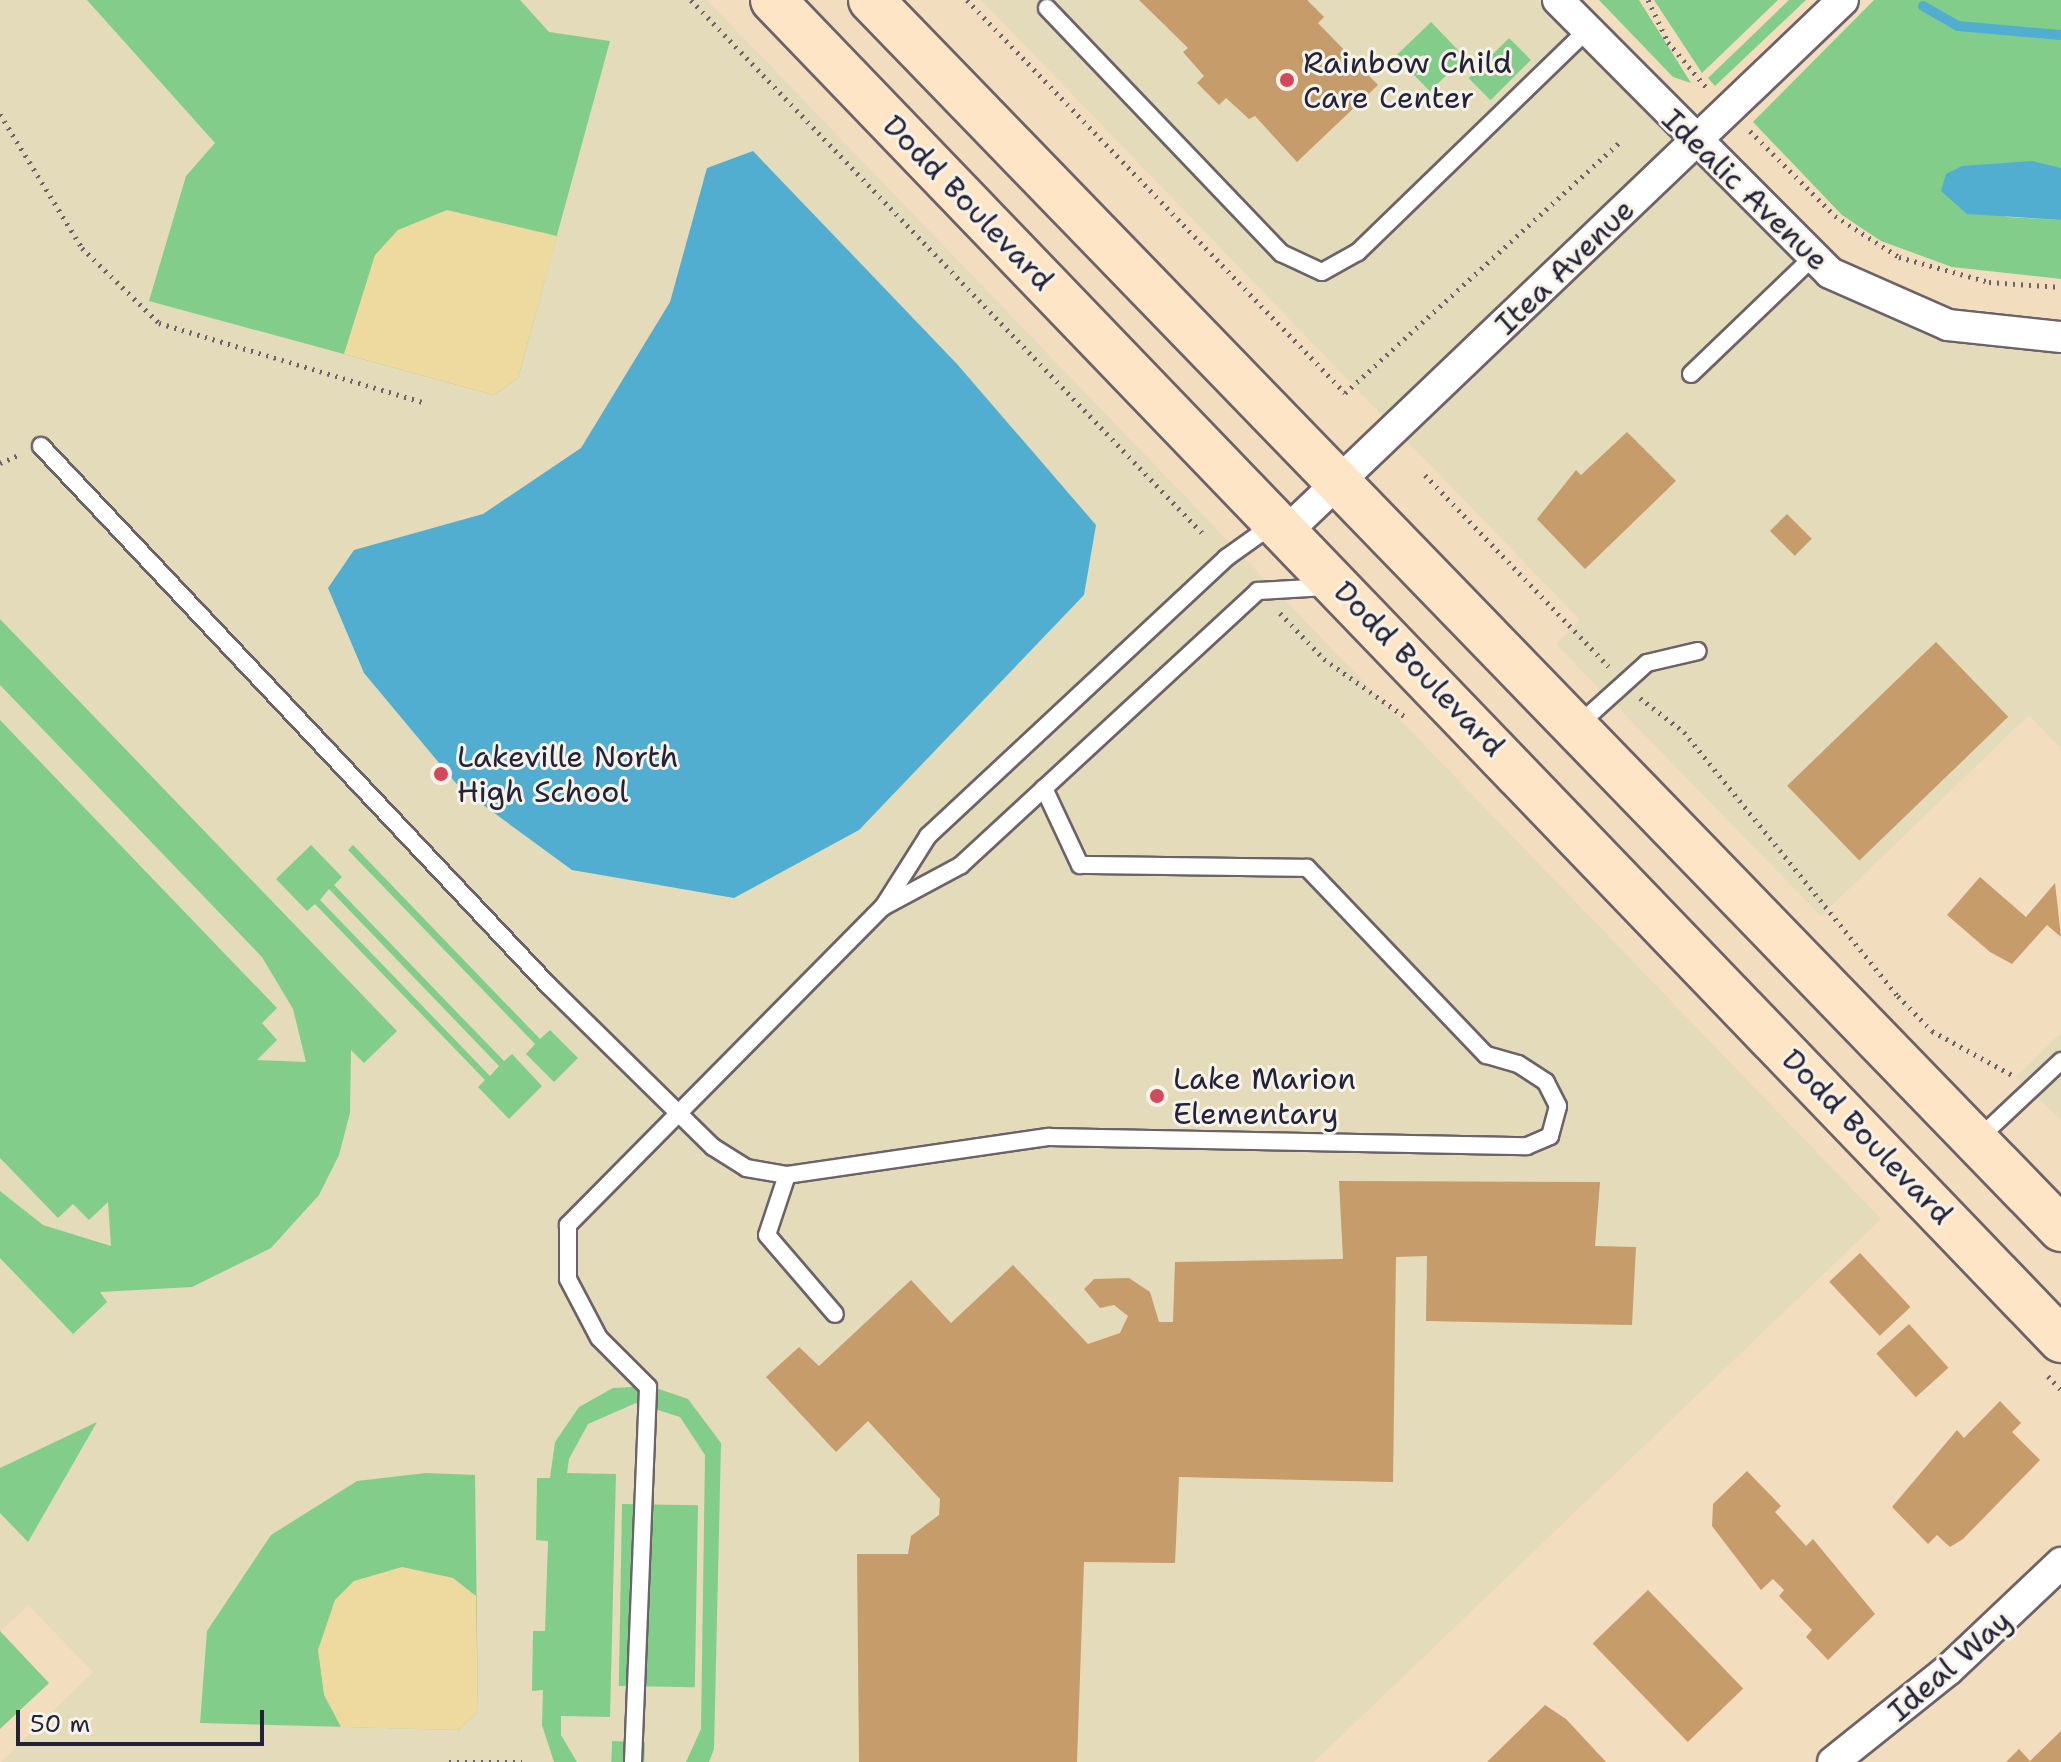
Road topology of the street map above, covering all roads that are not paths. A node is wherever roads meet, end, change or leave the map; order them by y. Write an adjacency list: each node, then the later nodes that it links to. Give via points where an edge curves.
1 (773, 0): 13 (main road, Dodd Boulevard)
2 (871, 0): 12 (main road)
3 (1558, 0): 6 (street, Idealic Avenue)
4 (1843, 0): 7 (street, Itea Avenue)
5 (1047, 8): 6 (lane, via 1281,253 1322,272 1358,252)
6 (1587, 30): 7 (street, Idealic Avenue)
7 (1695, 143): 8 (street, Idealic Avenue); 12 (street, Itea Avenue)
8 (1811, 259): 9 (street, Idealic Avenue, via 1855,289 1918,316 2010,337); 10 (lane)
9 (2061, 337)
10 (1691, 374)
11 (41, 446): 20 (lane)
12 (1337, 482): 13 (street, Itea Avenue); 16 (main road)
13 (1286, 532): 14 (main road, Dodd Boulevard); 18 (lane, via 1261,533 1226,558 1096,674 928,836)
14 (1340, 588): 17 (lane, via 1258,591); 25 (main road, Dodd Boulevard)
15 (1698, 651): 16 (lane, via 1662,655)
16 (1572, 730): 21 (main road)
17 (1044, 788): 18 (lane, via 961,865); 22 (lane, via 1080,865 1307,868 1486,1055 1518,1064 1546,1082 1558,1106 1550,1136 1527,1146 1048,1137)
18 (883, 907): 20 (lane)
19 (2061, 1061): 21 (lane)
20 (676, 1110): 22 (lane, via 746,1168); 27 (lane, via 568,1225 568,1279 599,1338 648,1387)
21 (1974, 1143): 23 (main road)
22 (787, 1175): 24 (lane, via 767,1235)
23 (2061, 1229)
24 (835, 1314)
25 (2061, 1340)
26 (2061, 1563): 28 (street, Ideal Way, via 1948,1670)
27 (633, 1762)
28 (1833, 1762)

